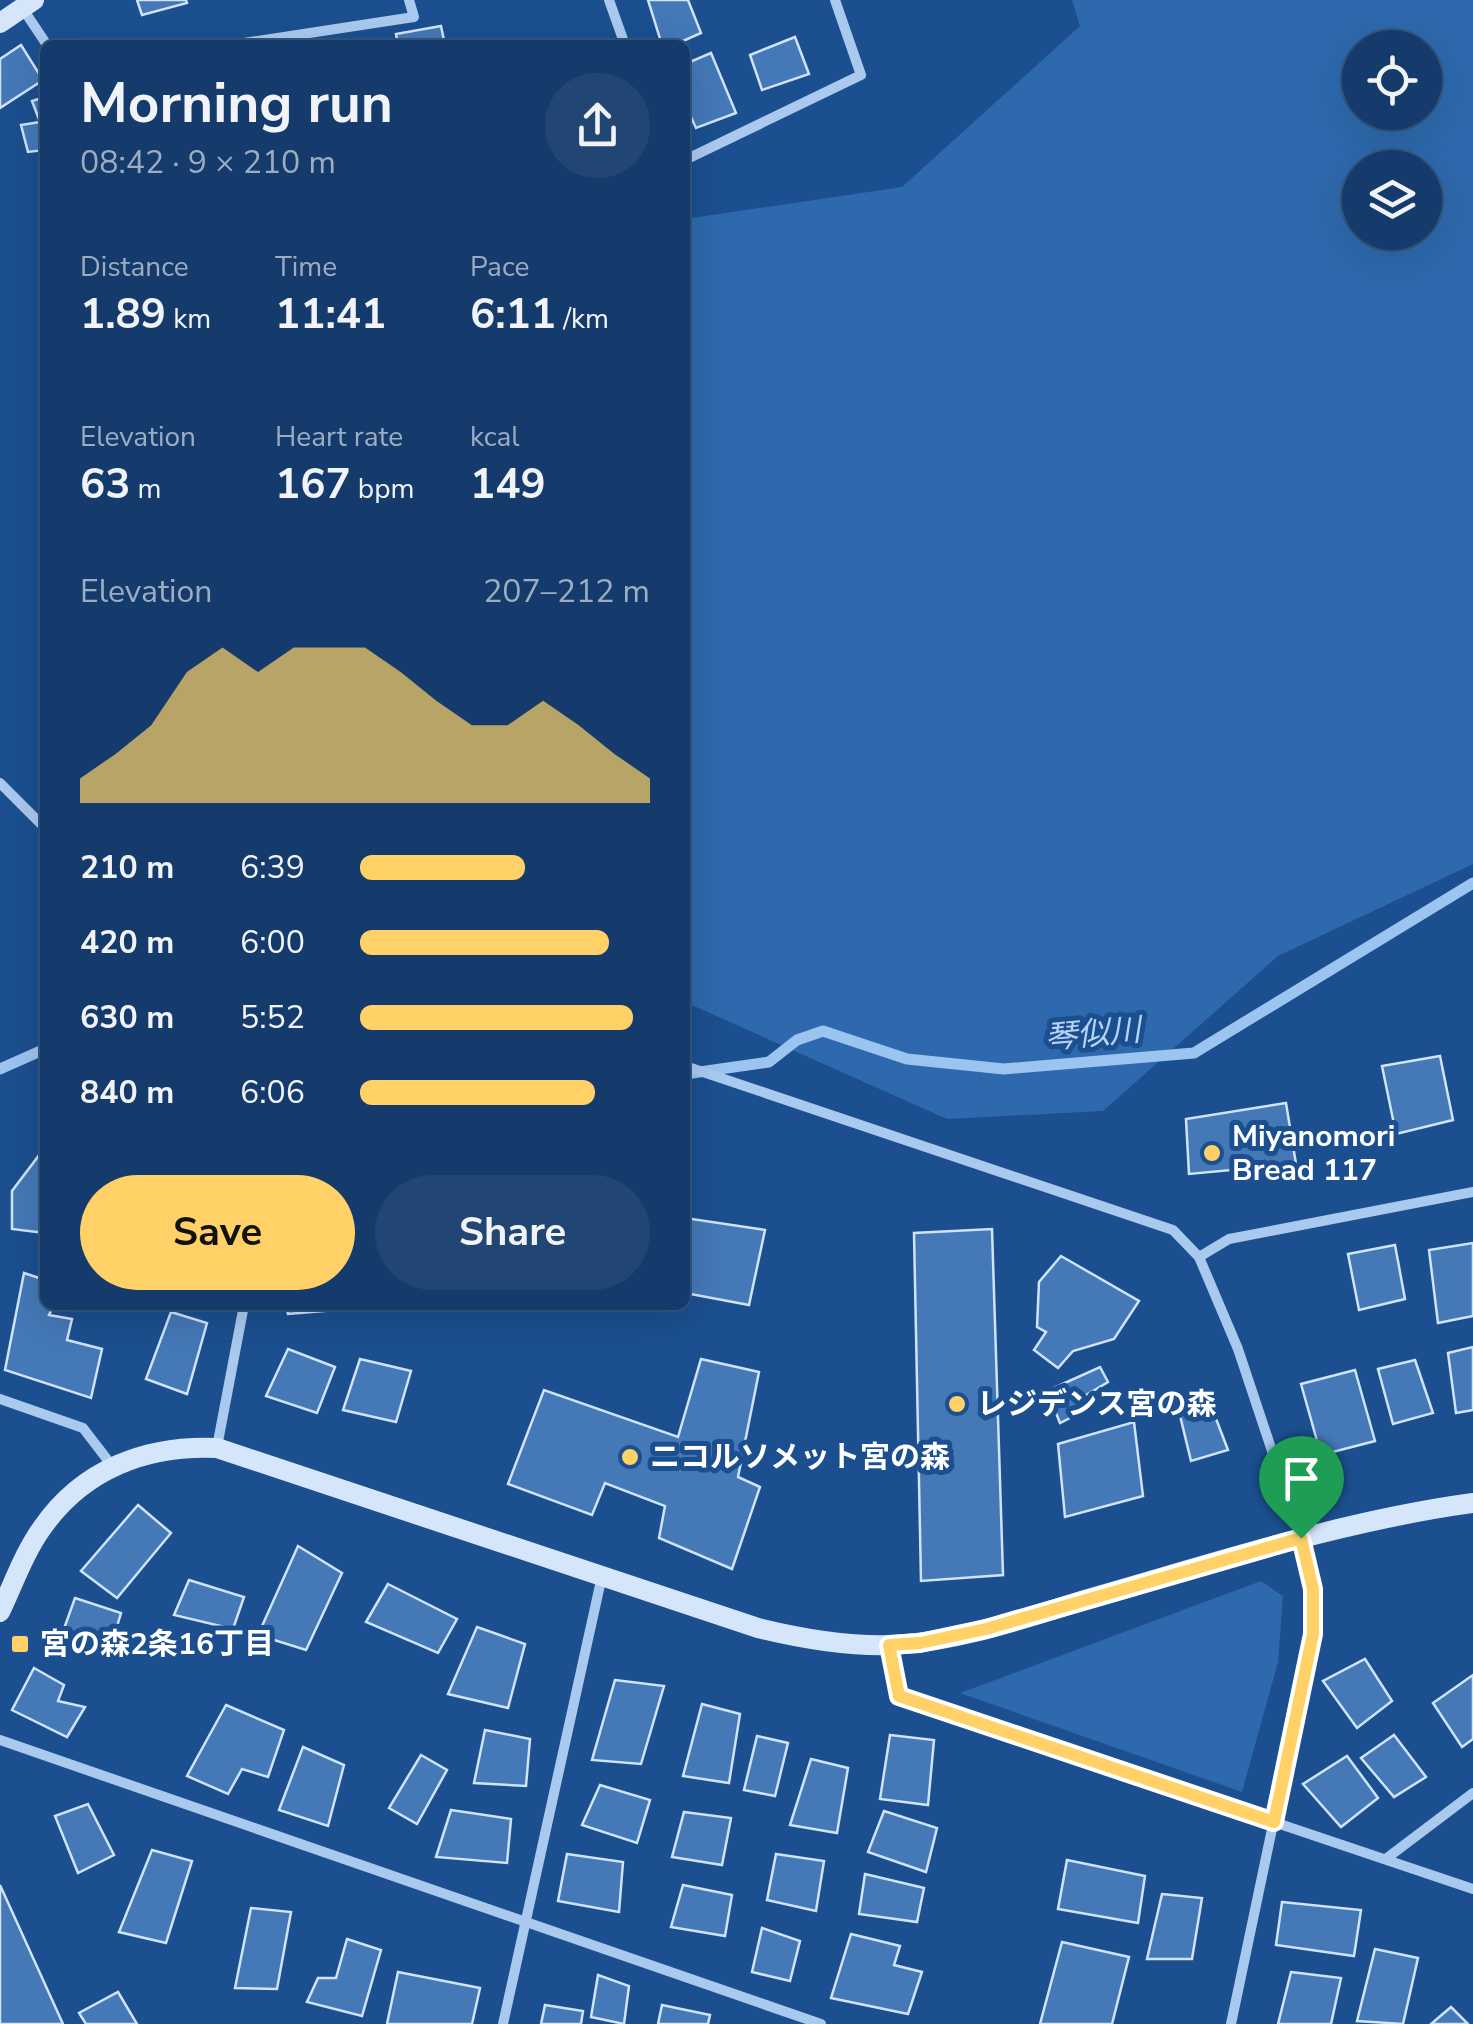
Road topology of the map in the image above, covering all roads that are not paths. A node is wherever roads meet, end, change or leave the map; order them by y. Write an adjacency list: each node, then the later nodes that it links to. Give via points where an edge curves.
1 (409, 0): 7 (street, via 414,17)
2 (610, 0): 8 (street)
3 (834, 0): 9 (street, via 861,76)
4 (28, 4): 5 (street); 6 (street)
5 (0, 23)
6 (45, 40)
7 (263, 40)
8 (623, 40)
9 (690, 158)
10 (0, 783): 11 (street)
11 (40, 823)
12 (690, 1068): 14 (street, via 1173,1230)
13 (1473, 1192): 14 (street, via 1229,1239)
14 (1198, 1257): 20 (street, via 1238,1348)
15 (243, 1310): 17 (street)
16 (0, 1399): 18 (street, via 83,1428)
17 (217, 1448): 18 (street, via 148,1452); 21 (street)
18 (113, 1467): 22 (street, via 87,1480 39,1531)
19 (1473, 1503): 20 (street)
20 (1301, 1538): 23 (street, via 986,1629); 26 (street, via 1313,1589 1313,1634)
21 (602, 1576): 23 (street, via 812,1642); 29 (street)
22 (0, 1612)
23 (889, 1645): 26 (street, via 899,1696)
24 (0, 1740): 29 (street)
25 (1473, 1792): 27 (street)
26 (1274, 1822): 27 (street); 32 (street)
27 (1387, 1858): 28 (street)
28 (1473, 1888)
29 (524, 1919): 30 (street); 31 (street)
30 (503, 2024)
31 (821, 2024)
32 (1231, 2024)

